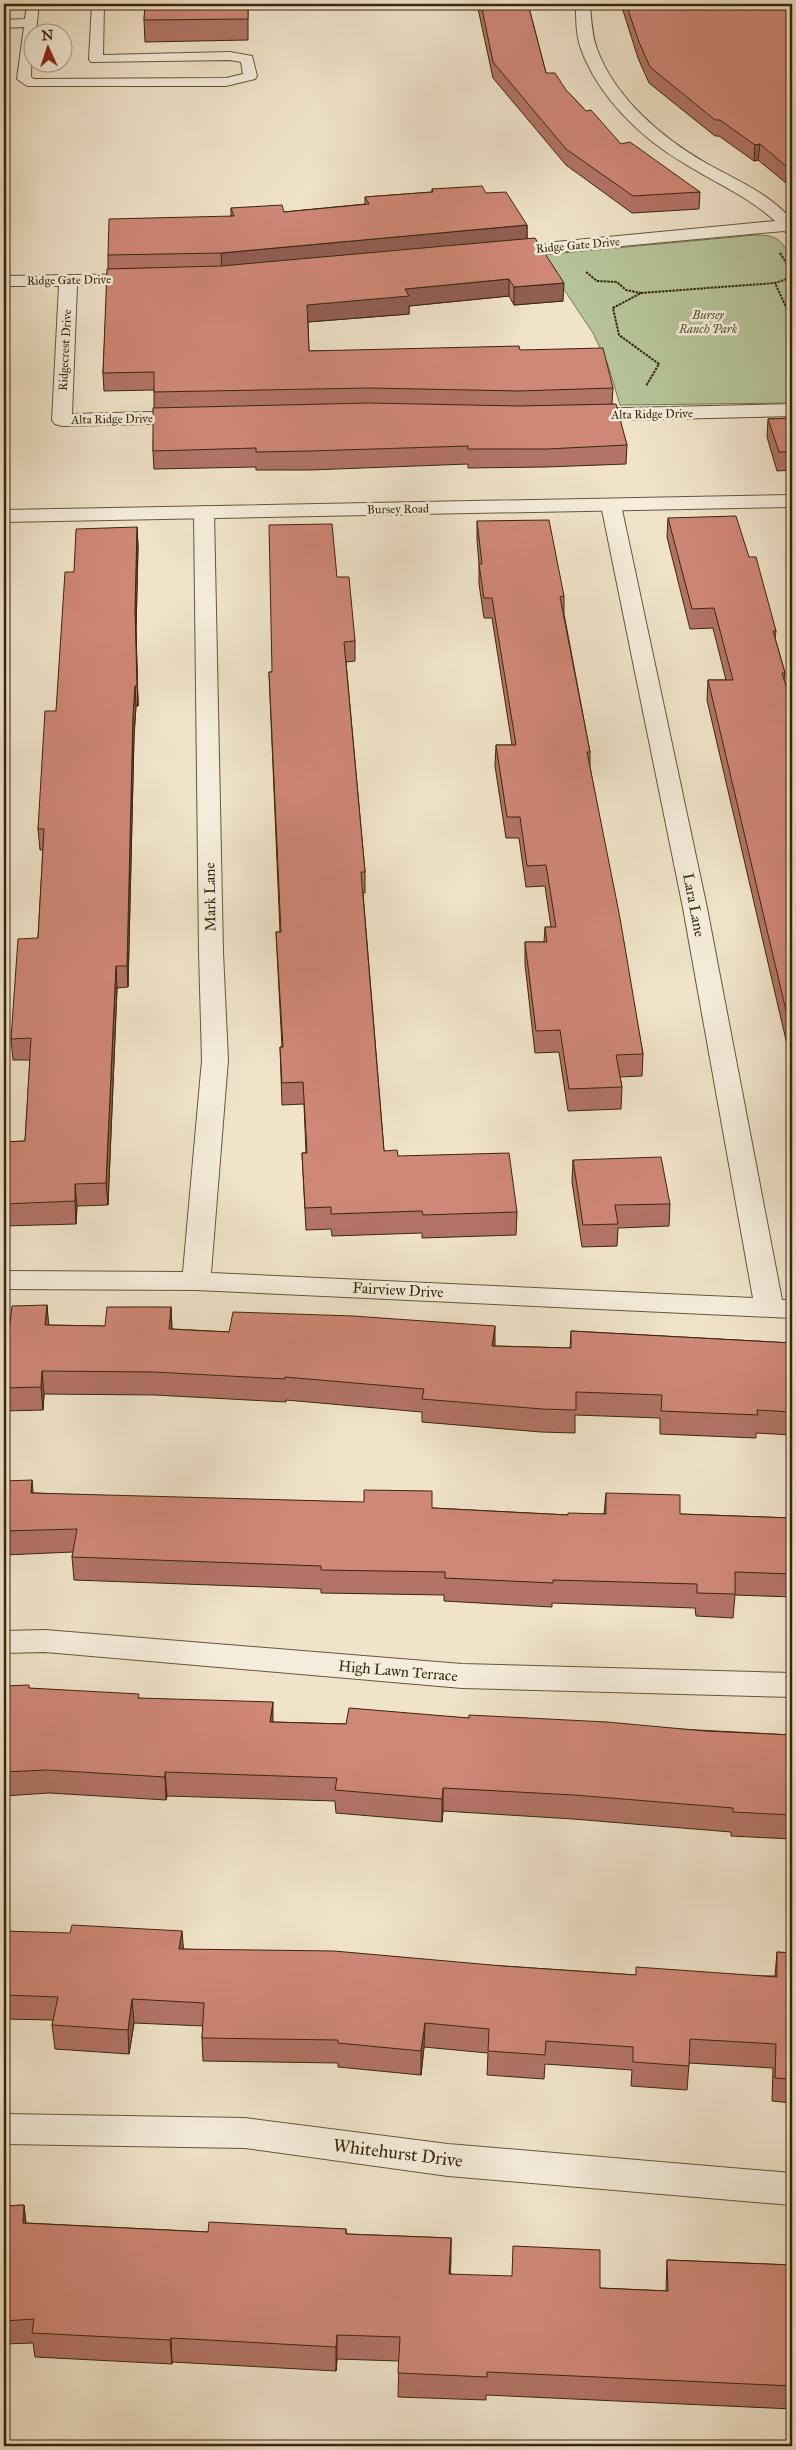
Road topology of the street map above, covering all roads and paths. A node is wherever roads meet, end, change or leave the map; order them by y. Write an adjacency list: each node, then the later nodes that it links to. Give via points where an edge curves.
1 (33, 4): 4 (lane)
2 (98, 4): 7 (lane, via 96,59 230,56 247,59 250,76 226,82 32,83 24,79)
3 (583, 4): 8 (street, via 588,48 598,72 640,121 685,158 741,186)
4 (32, 22)
5 (4, 24): 6 (lane)
6 (22, 24)
7 (25, 72)
8 (791, 227): 9 (street, Ridge Gate Drive)
9 (484, 254)
10 (582, 268): 16 (path, via 597,281 617,282 626,290)
11 (792, 272): 15 (path, via 787,279)
12 (164, 278): 14 (street, Ridge Gate Drive)
13 (4, 281): 14 (street, Ridge Gate Drive)
14 (68, 281): 22 (street, Ridgecrest Drive)
15 (775, 283): 16 (path); 17 (path)
16 (641, 294): 18 (path, via 613,308 619,335 658,364)
17 (792, 320)
18 (642, 393)
19 (792, 410): 20 (street, Alta Ridge Drive)
20 (567, 416)
21 (210, 417): 22 (street, Alta Ridge Drive)
22 (62, 420)
23 (792, 501): 24 (street, Bursey Road)
24 (611, 504): 25 (street, Bursey Road); 29 (street, Lara Lane)
25 (204, 512): 26 (street, Bursey Road); 28 (street, Mark Lane, via 210,952 215,1060)
26 (4, 516)
27 (4, 1280): 28 (street, Fairview Drive)
28 (196, 1281): 29 (street, Fairview Drive)
29 (780, 1308)
30 (4, 1642): 31 (street, High Lawn Terrace, via 45,1641 462,1676)
31 (792, 1686)
32 (4, 2129): 33 (street, Whitehurst Drive, via 245,2133 448,2160)
33 (792, 2189)

